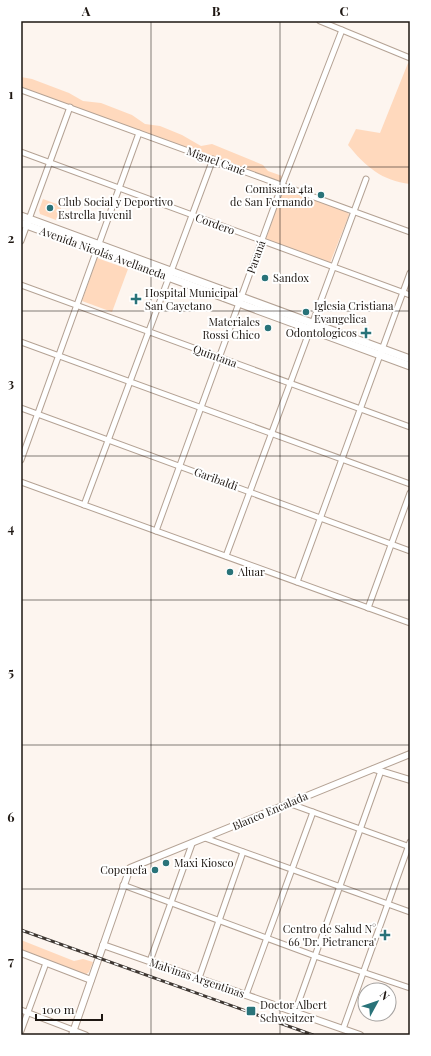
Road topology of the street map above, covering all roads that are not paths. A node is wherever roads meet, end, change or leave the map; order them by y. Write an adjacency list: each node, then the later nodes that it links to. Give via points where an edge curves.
1 (320, 21): 2 (street)
2 (342, 30): 3 (street); 11 (street, Paraná)
3 (410, 58)
4 (21, 90): 5 (street, Miguel Cané)
5 (70, 108): 6 (street, Miguel Cané); 9 (street)
6 (139, 133): 8 (street, Miguel Cané); 12 (street)
7 (21, 152): 9 (street, Cordero)
8 (213, 160): 11 (street, Miguel Cané); 14 (street)
9 (50, 163): 12 (street, Cordero); 16 (street)
10 (366, 179): 13 (street)
11 (282, 185): 13 (street, Miguel Cané); 19 (street, Paraná)
12 (119, 188): 14 (street, Cordero); 20 (street)
13 (354, 211): 17 (street, Miguel Cané); 21 (street)
14 (192, 215): 19 (street, Cordero); 23 (street)
15 (21, 216): 16 (main road, Avenida Nicolás Avellaneda)
16 (26, 222): 18 (street); 20 (main road, Avenida Nicolás Avellaneda)
17 (410, 232)
18 (21, 241)
19 (262, 241): 21 (street, Cordero); 27 (street, Paraná)
20 (98, 248): 23 (main road, Avenida Nicolás Avellaneda); 28 (street)
21 (333, 267): 25 (street, Cordero); 29 (street)
22 (410, 273): 25 (street)
23 (170, 274): 27 (main road, Avenida Nicolás Avellaneda); 30 (street)
24 (21, 285): 28 (street, Quintana)
25 (403, 293): 26 (street, Cordero); 32 (street)
26 (410, 295)
27 (240, 300): 29 (main road, Avenida Nicolás Avellaneda); 34 (street, Paraná)
28 (77, 306): 30 (street, Quintana); 33 (street)
29 (311, 326): 32 (main road, Avenida Nicolás Avellaneda); 38 (street)
30 (149, 332): 34 (street, Quintana); 37 (street)
31 (21, 342): 33 (street)
32 (381, 352): 35 (main road, Avenida Nicolás Avellaneda); 36 (main road, Avenida Nicolás Avellaneda); 41 (street)
33 (58, 356): 37 (street); 42 (street)
34 (219, 357): 38 (street, Quintana); 39 (street, Paraná)
35 (410, 359)
36 (410, 366)
37 (130, 382): 39 (street); 45 (street)
38 (290, 383): 41 (street, Quintana); 44 (street)
39 (201, 407): 44 (street); 48 (street, Paraná)
40 (21, 408): 42 (street, Garibaldi)
41 (360, 408): 43 (street, Quintana); 46 (street)
42 (38, 414): 45 (street, Garibaldi); 47 (street)
43 (410, 427)
44 (272, 433): 46 (street); 51 (street)
45 (108, 440): 48 (street, Garibaldi); 53 (street)
46 (342, 459): 50 (street); 54 (street)
47 (21, 460)
48 (179, 466): 51 (street, Garibaldi); 55 (street, Paraná)
49 (21, 482): 53 (street)
50 (410, 484)
51 (250, 492): 54 (street, Garibaldi); 58 (street)
52 (410, 493): 56 (street)
53 (84, 505): 55 (street)
54 (320, 518): 56 (street, Garibaldi); 59 (street)
55 (156, 531): 58 (street)
56 (391, 544): 57 (street, Garibaldi); 60 (street)
57 (410, 551)
58 (226, 556): 59 (street)
59 (297, 582): 60 (street)
60 (368, 608): 61 (street)
61 (410, 623)
62 (410, 754): 63 (street, Blanco Encalada)
63 (374, 769): 64 (street); 66 (street, Blanco Encalada)
64 (381, 771): 65 (street); 68 (street)
65 (410, 780)
66 (288, 803): 67 (street); 69 (street, Blanco Encalada)
67 (313, 812): 68 (street); 73 (street)
68 (360, 830): 71 (street); 75 (street)
69 (205, 838): 70 (street, Blanco Encalada); 72 (street)
70 (192, 844): 74 (street, Blanco Encalada, via 130,868); 76 (street)
71 (409, 845): 77 (street)
72 (243, 852): 73 (street); 79 (street)
73 (291, 870): 75 (street); 80 (street)
74 (123, 885): 76 (street); 81 (street)
75 (340, 887): 77 (street); 83 (street)
76 (171, 902): 79 (street); 84 (street)
77 (388, 904): 78 (street); 86 (street)
78 (410, 912)
79 (219, 920): 80 (street); 87 (street)
80 (267, 938): 83 (street); 90 (street)
81 (103, 945): 84 (street, Malvinas Argentinas); 88 (street)
82 (21, 953): 85 (street)
83 (315, 956): 86 (street); 92 (street)
84 (150, 961): 87 (street, Malvinas Argentinas)
85 (46, 963): 88 (street); 93 (street)
86 (364, 971): 89 (street); 94 (street)
87 (199, 978): 90 (street, Malvinas Argentinas)
88 (91, 980): 96 (street)
89 (410, 988)
90 (246, 995): 92 (street, Malvinas Argentinas)
91 (21, 1010): 93 (street)
92 (296, 1012): 94 (street, Malvinas Argentinas)
93 (28, 1013): 95 (street); 96 (street)
94 (343, 1029): 98 (street, Malvinas Argentinas)
95 (21, 1032)
96 (73, 1033): 97 (street)
97 (86, 1035)
98 (360, 1035)

